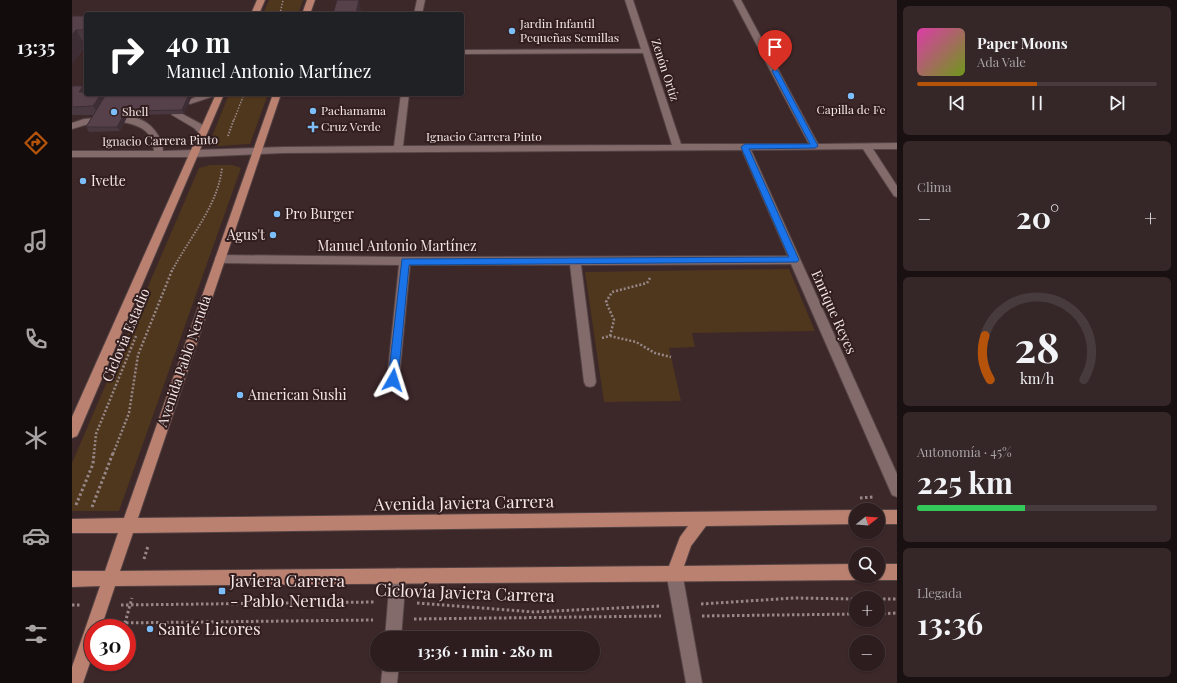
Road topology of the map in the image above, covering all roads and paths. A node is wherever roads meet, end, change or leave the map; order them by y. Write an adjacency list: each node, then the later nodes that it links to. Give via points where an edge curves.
1 (262, 0): 7 (main road)
2 (283, 0): 8 (path)
3 (311, 0): 9 (main road)
4 (421, 0): 10 (street)
5 (629, 0): 11 (street, Zenón Ortíz)
6 (737, 0): 25 (street)
7 (256, 12)
8 (280, 12)
9 (307, 12)
10 (418, 12)
11 (646, 51): 12 (street); 28 (street, Zenón Ortíz)
12 (464, 52)
13 (204, 96): 18 (street)
14 (219, 96): 23 (main road)
15 (243, 96): 24 (path)
16 (277, 96): 31 (main road, Avenida Pablo Neruda)
17 (406, 96): 30 (street)
18 (190, 100)
19 (175, 113): 23 (street, via 198,125)
20 (96, 120): 22 (street)
21 (126, 120): 33 (street, via 140,122 146,126 159,143)
22 (72, 126)
23 (203, 132): 34 (main road)
24 (228, 136)
25 (815, 146): 26 (street, Ignacio Carrera Pinto); 29 (street, Ignacio Carrera Pinto)
26 (866, 146): 27 (street, Ignacio Carrera Pinto); 36 (street)
27 (897, 146)
28 (677, 147): 29 (street, Ignacio Carrera Pinto); 30 (street, Ignacio Carrera Pinto)
29 (745, 147): 39 (street, Enrique Reyes)
30 (398, 149): 31 (street, Ignacio Carrera Pinto)
31 (257, 151): 34 (street, Ignacio Carrera Pinto); 37 (main road, Avenida Pablo Neruda)
32 (72, 154): 33 (street, Ignacio Carrera Pinto)
33 (159, 154): 34 (street, Ignacio Carrera Pinto)
34 (194, 154): 48 (main road)
35 (223, 165): 51 (path, via 209,207 173,268 138,355 129,413)
36 (897, 194)
37 (220, 259): 41 (street, Manuel Antonio Martínez); 57 (main road, Avenida Pablo Neruda)
38 (660, 260): 39 (street, Manuel Antonio Martínez); 40 (street, Manuel Antonio Martínez); 43 (path, via 647,283 612,292 606,302 614,320)
39 (794, 260): 49 (street, Enrique Reyes)
40 (575, 261): 41 (street, Manuel Antonio Martínez); 44 (street)
41 (405, 262): 46 (street)
42 (139, 330): 50 (path, Ciclovia Estadio, via 96,434 93,464)
43 (610, 336): 44 (path, via 595,340); 45 (path, via 636,342 655,353)
44 (584, 338): 47 (street)
45 (671, 357)
46 (393, 380)
47 (590, 382)
48 (72, 432)
49 (897, 490)
50 (76, 507)
51 (92, 507)
52 (849, 517): 55 (main road, Avenida Javiera Carrera)
53 (885, 517): 54 (main road)
54 (897, 517)
55 (702, 519): 57 (main road, Avenida Javiera Carrera); 58 (main road, via 685,542)
56 (72, 526): 57 (main road, Avenida Javiera Carrera)
57 (127, 526): 63 (main road, Avenida Pablo Neruda)
58 (674, 572): 59 (main road); 62 (main road); 71 (street)
59 (849, 572)
60 (885, 572): 61 (main road)
61 (897, 572)
62 (398, 576): 63 (main road); 68 (street)
63 (110, 578): 64 (main road); 70 (main road, Avenida Pablo Neruda)
64 (72, 579)
65 (849, 599): 71 (path, Ciclovía Javiera Carrera, via 794,598)
66 (885, 599): 67 (path)
67 (897, 599)
68 (396, 602): 70 (path, Ciclovía Javiera Carrera); 71 (path, Ciclovía Javiera Carrera, via 534,612); 76 (street)
69 (72, 605): 70 (path, Ciclovía Javiera Carrera)
70 (101, 605): 75 (main road, Avenida Pablo Neruda)
71 (681, 611): 72 (path); 76 (path); 83 (street)
72 (849, 614)
73 (885, 614): 74 (path)
74 (897, 614)
75 (97, 619)
76 (394, 620): 77 (path); 78 (street)
77 (136, 626)
78 (393, 631)
79 (84, 656): 81 (main road, Avenida Pablo Neruda)
80 (390, 671): 82 (street)
81 (75, 683)
82 (389, 683)
83 (694, 683)

